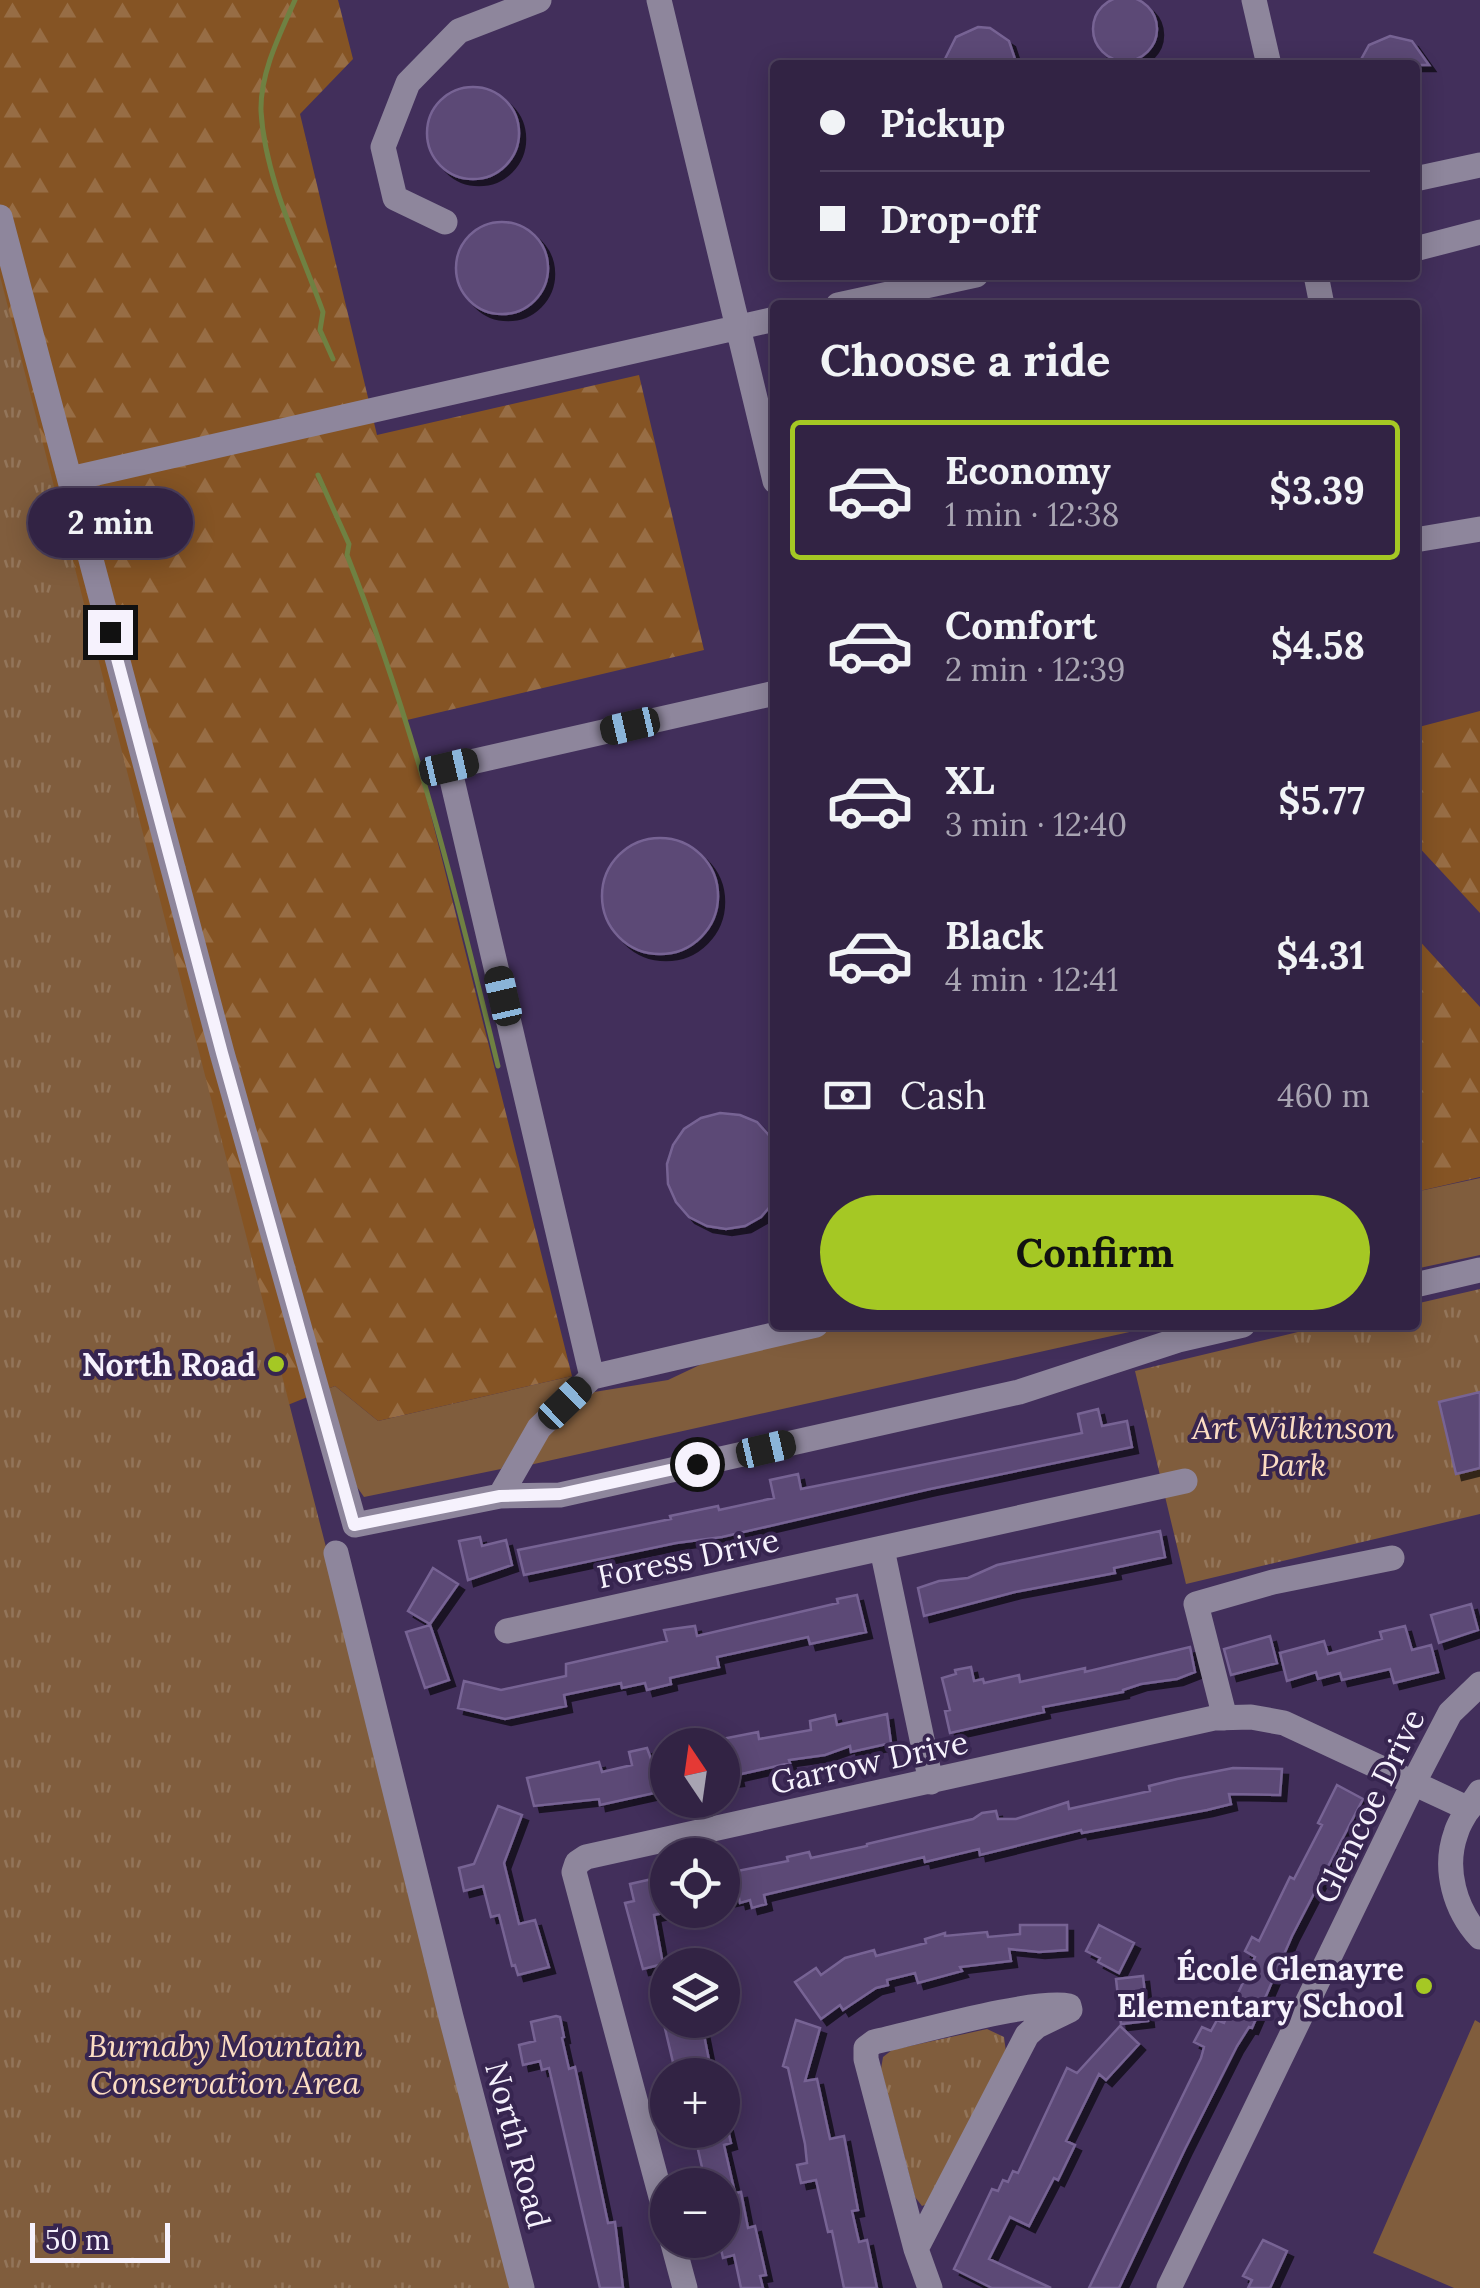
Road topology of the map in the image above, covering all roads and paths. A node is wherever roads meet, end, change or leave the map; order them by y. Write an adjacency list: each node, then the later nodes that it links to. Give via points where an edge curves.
1 (539, 0): 8 (street, via 459,32 408,83 383,147 395,198)
2 (659, 0): 14 (street)
3 (1254, 0): 4 (street)
4 (1268, 60)
5 (1480, 164): 6 (street)
6 (1420, 178)
7 (0, 217): 16 (street)
8 (445, 222)
9 (1480, 232): 10 (street)
10 (1420, 248)
11 (953, 280): 12 (street)
12 (861, 300)
13 (770, 320): 14 (street)
14 (738, 327): 15 (street); 16 (street)
15 (770, 460)
16 (70, 479): 26 (street, via 354,1525)
17 (1480, 529): 18 (street)
18 (1420, 539)
19 (770, 694): 24 (street, via 449,767)
20 (1480, 1270): 21 (street)
21 (1420, 1284)
22 (794, 1330): 24 (street)
23 (1221, 1330): 26 (street, via 1019,1392 560,1494)
24 (592, 1377): 26 (street, via 538,1428)
25 (1185, 1481): 27 (street, Foress Drive)
26 (500, 1496)
27 (882, 1549): 30 (street, Foress Drive); 33 (street)
28 (336, 1553): 40 (street, North Road)
29 (1392, 1558): 32 (street, via 1196,1604)
30 (507, 1631)
31 (1480, 1684): 34 (street, Glencoe Drive, via 1450,1713)
32 (1224, 1718): 33 (street, Garrow Drive); 34 (street, Garrow Drive, via 1284,1723)
33 (931, 1782): 37 (street, Garrow Drive, via 576,1864)
34 (1414, 1782): 35 (street, Garrow Drive); 43 (street, Glencoe Drive)
35 (1474, 1800): 36 (street, via 1456,1833 1452,1877 1464,1920)
36 (1480, 1937)
37 (653, 2168)
38 (916, 2249): 38 (street, via 866,2048 1011,2012 1069,2006 1027,2036); 42 (street)
39 (677, 2258): 41 (street)
40 (522, 2288)
41 (685, 2288)
42 (930, 2288)
43 (1169, 2288)

